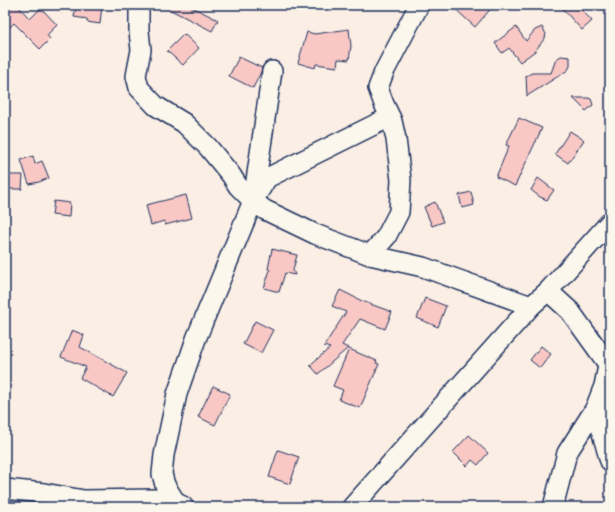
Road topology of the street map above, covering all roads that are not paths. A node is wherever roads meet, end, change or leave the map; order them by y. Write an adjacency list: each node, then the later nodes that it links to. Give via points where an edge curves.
1 (139, 5): 5 (street, via 141,50 136,76 139,88 156,106 184,123 208,147)
2 (419, 5): 4 (street, via 378,88)
3 (272, 72): 5 (street)
4 (390, 117): 5 (street, via 267,178); 7 (street, via 396,139 401,180 399,212 386,237)
5 (253, 201): 7 (street, via 265,210 315,234); 14 (street, via 196,339 177,394 162,474 165,485)
6 (610, 222): 8 (street)
7 (370, 255): 9 (street, via 423,268)
8 (548, 291): 9 (street); 10 (street, via 570,311)
9 (531, 306): 15 (street)
10 (609, 360): 11 (street, via 604,386)
11 (595, 409): 12 (street); 16 (street, via 567,453)
12 (610, 462)
13 (5, 489): 14 (street, via 84,500 156,499)
14 (180, 505)
15 (352, 507)
16 (553, 507)

